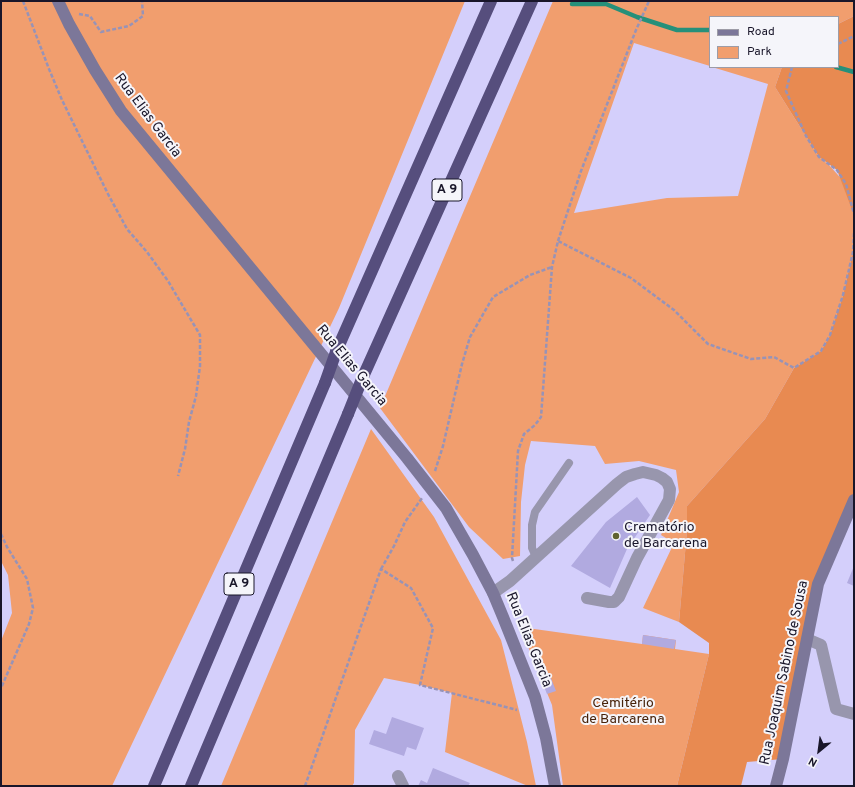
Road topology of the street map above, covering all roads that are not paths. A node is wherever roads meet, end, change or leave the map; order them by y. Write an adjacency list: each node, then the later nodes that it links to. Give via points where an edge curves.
1 (491, 1): 11 (highway, A 9, bridge, via 336,352)
2 (532, 1): 12 (highway, A 9, bridge, via 362,379)
3 (60, 6): 7 (street, Rua Elias Garcia, via 94,70 121,111 430,487 450,515)
4 (569, 463): 6 (lane, via 535,512 532,548)
5 (854, 500): 9 (street, Rua Joaquim Sabino de Sousa, via 818,584)
6 (536, 557): 7 (street); 8 (street, via 626,478 643,472 656,475 667,482 670,489 669,500 618,597 614,602)
7 (493, 593): 13 (street, Rua Elias Garcia, via 535,697)
8 (587, 598)
9 (807, 639): 10 (street, via 820,645 836,709); 14 (street, Rua Joaquim Sabino de Sousa)
10 (854, 714)
11 (154, 786)
12 (191, 786)
13 (555, 786)
14 (776, 786)

